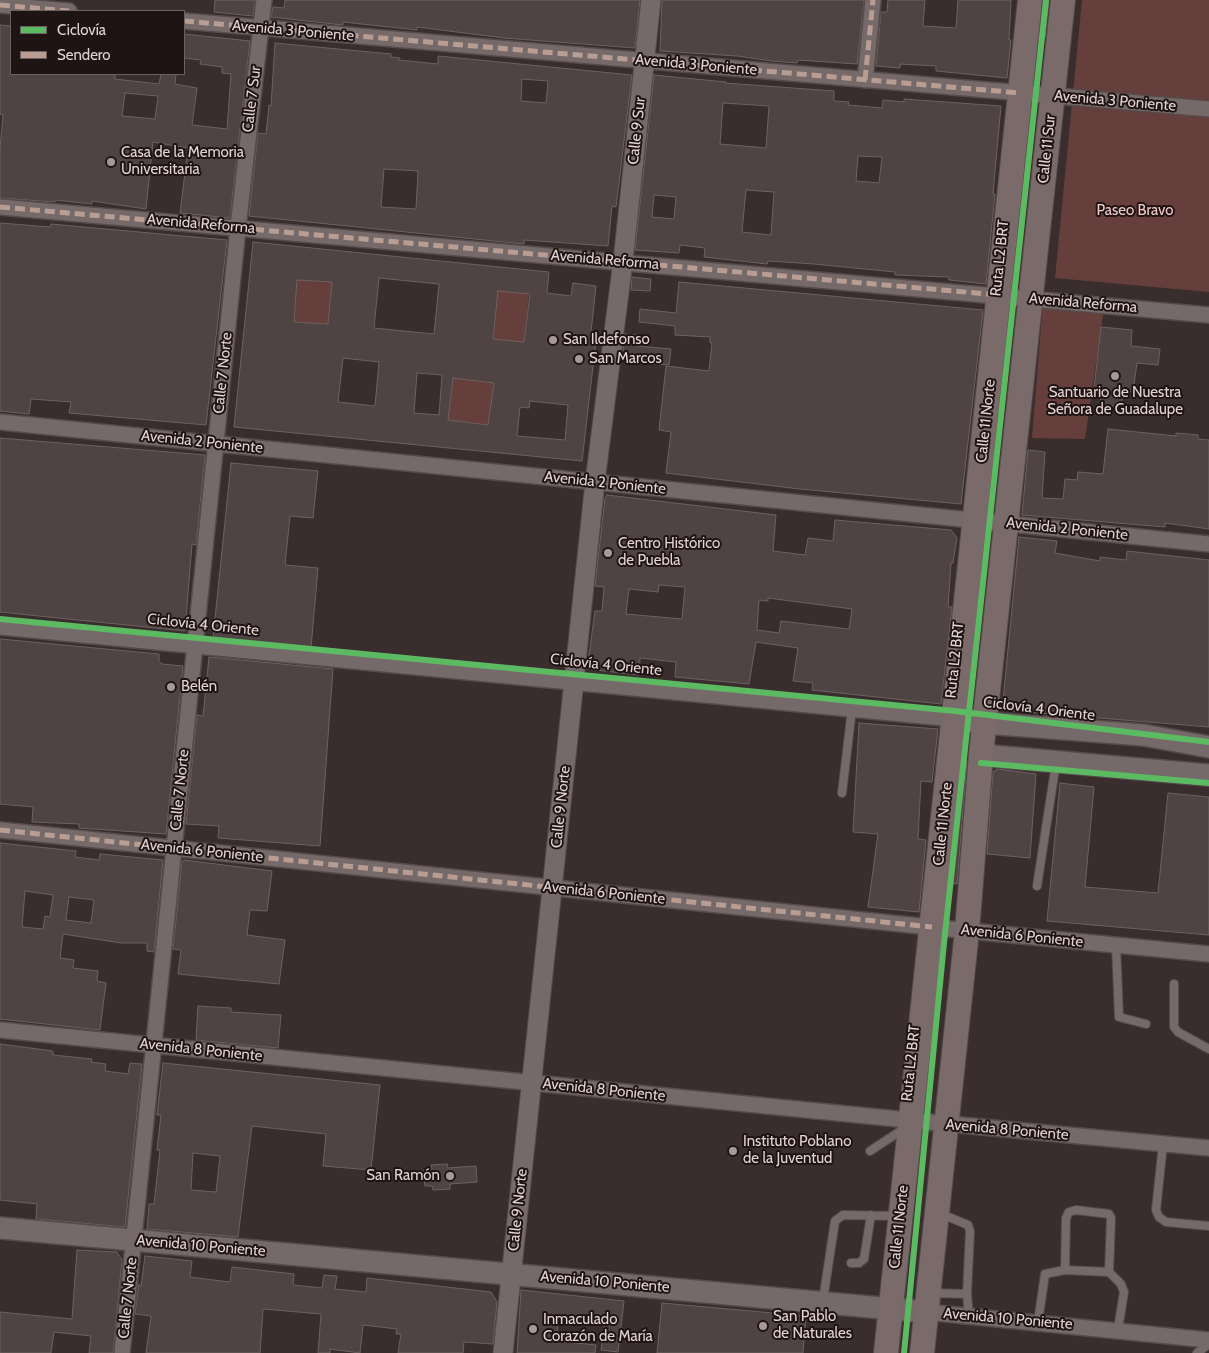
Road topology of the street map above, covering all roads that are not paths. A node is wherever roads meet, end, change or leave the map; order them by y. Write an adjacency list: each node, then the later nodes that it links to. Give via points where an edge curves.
1 (264, 0): 11 (street, Calle 7 Sur)
2 (651, 0): 12 (street, Calle 9 Sur)
3 (873, 0): 13 (street)
4 (1030, 0): 14 (main road, Calle 11 Sur)
5 (1040, 0): 14 (lane)
6 (1053, 0): 14 (lane)
7 (1063, 0): 14 (main road, Calle 11 Sur)
8 (0, 5): 9 (street)
9 (58, 10)
10 (185, 21): 11 (street, Avenida 3 Poniente)
11 (260, 28): 12 (street, Avenida 3 Poniente); 17 (street, Calle 7 Sur)
12 (645, 61): 13 (street, Avenida 3 Poniente); 18 (street, Calle 9 Sur)
13 (865, 80): 14 (street, Avenida 3 Poniente)
14 (1036, 95): 15 (street, Avenida 3 Poniente); 19 (main road, Calle 11 Sur); 19 (main road, Calle 11 Sur)
15 (1209, 109)
16 (0, 207): 17 (street, Avenida Reforma)
17 (238, 228): 18 (street, Avenida Reforma); 22 (street, Calle 7 Norte)
18 (623, 261): 19 (street, Avenida Reforma); 23 (street, Calle 9 Norte)
19 (1015, 297): 20 (street, Avenida Reforma); 24 (main road, Calle 11 Norte); 24 (main road, Calle 11 Norte)
20 (1209, 315)
21 (0, 422): 22 (street, Avenida 2 Poniente)
22 (215, 443): 23 (street, Avenida 2 Poniente); 27 (street, Calle 7 Norte)
23 (595, 482): 24 (street, Avenida 2 Poniente); 28 (street, Calle 9 Norte)
24 (991, 522): 25 (street, Avenida 2 Poniente); 30 (main road, Calle 11 Norte); 30 (main road, Calle 11 Norte)
25 (1209, 544)
26 (0, 627): 27 (street)
27 (195, 645): 28 (street); 39 (street, Calle 7 Norte)
28 (574, 682): 29 (street); 41 (street, Calle 9 Norte)
29 (852, 709): 30 (street); 36 (lane)
30 (969, 721): 31 (main road); 33 (main road, Calle 11 Norte); 37 (lane); 42 (main road, Calle 11 Norte)
31 (1095, 732): 32 (main road); 34 (main road, via 1063,742 1057,748)
32 (1209, 747)
33 (981, 755): 34 (main road); 43 (main road, Calle 11 Norte)
34 (1056, 763): 35 (main road); 40 (lane)
35 (1209, 775)
36 (842, 793)
37 (966, 821)
38 (0, 830): 39 (street, Avenida 6 Poniente)
39 (174, 848): 41 (street, Avenida 6 Poniente); 49 (street, Calle 7 Norte)
40 (1037, 886)
41 (552, 888): 42 (street, Avenida 6 Poniente); 51 (street, Calle 9 Norte)
42 (935, 928): 43 (street, Avenida 6 Poniente); 53 (main road, Calle 11 Norte)
43 (958, 930): 44 (street, Avenida 6 Poniente); 54 (main road, Calle 11 Norte)
44 (1116, 945): 45 (street, Avenida 6 Poniente); 47 (lane, via 1117,1014 1121,1019)
45 (1209, 954)
46 (1174, 984): 50 (lane, via 1174,1027)
47 (1146, 1024)
48 (0, 1030): 49 (street, Avenida 8 Poniente)
49 (154, 1045): 51 (street, Avenida 8 Poniente); 63 (street, Calle 7 Norte)
50 (1209, 1049)
51 (531, 1083): 53 (street, Avenida 8 Poniente); 67 (street, Calle 9 Norte)
52 (939, 1084): 54 (lane, Ruta L2 BRT)
53 (913, 1122): 54 (street, Avenida 8 Poniente); 57 (lane); 60 (main road, Calle 11 Norte); 70 (lane, Ruta L2 BRT)
54 (941, 1124): 55 (street, Avenida 8 Poniente); 58 (main road, Calle 11 Norte); 70 (lane, Ruta L2 BRT)
55 (1162, 1144): 56 (street, Avenida 8 Poniente); 61 (lane, via 1156,1210 1159,1217 1166,1222)
56 (1209, 1148)
57 (870, 1151)
58 (937, 1212): 68 (lane, via 968,1225); 70 (main road, Calle 11 Norte)
59 (871, 1215): 60 (lane); 64 (lane, via 864,1259); 69 (lane, via 843,1214 835,1220)
60 (901, 1216): 70 (main road, Calle 11 Norte)
61 (1209, 1226)
62 (0, 1228): 63 (main road, Avenida 10 Poniente)
63 (134, 1240): 67 (main road, Avenida 10 Poniente); 75 (street, Calle 7 Norte)
64 (851, 1263)
65 (1064, 1270): 66 (lane); 66 (lane, via 1066,1218 1069,1212 1076,1210 1109,1214); 72 (lane, via 1050,1272 1043,1278)
66 (1109, 1272): 73 (lane, via 1124,1292)
67 (511, 1274): 69 (main road, Avenida 10 Poniente); 76 (street, Calle 9 Norte)
68 (967, 1294): 70 (lane); 71 (lane)
69 (822, 1302): 70 (main road, Avenida 10 Poniente)
70 (912, 1307): 71 (street, Avenida 10 Poniente); 77 (main road, Calle 11 Norte); 78 (lane, Ruta L2 BRT); 79 (lane, Ruta L2 BRT); 80 (main road, Calle 11 Norte)
71 (969, 1316): 72 (street, Avenida 10 Poniente)
72 (1038, 1322): 73 (street, Avenida 10 Poniente)
73 (1118, 1329): 74 (street, Avenida 10 Poniente)
74 (1209, 1342): 81 (lane)
75 (122, 1353)
76 (503, 1353)
77 (886, 1353)
78 (895, 1353)
79 (911, 1353)
80 (922, 1353)
81 (1197, 1353)

